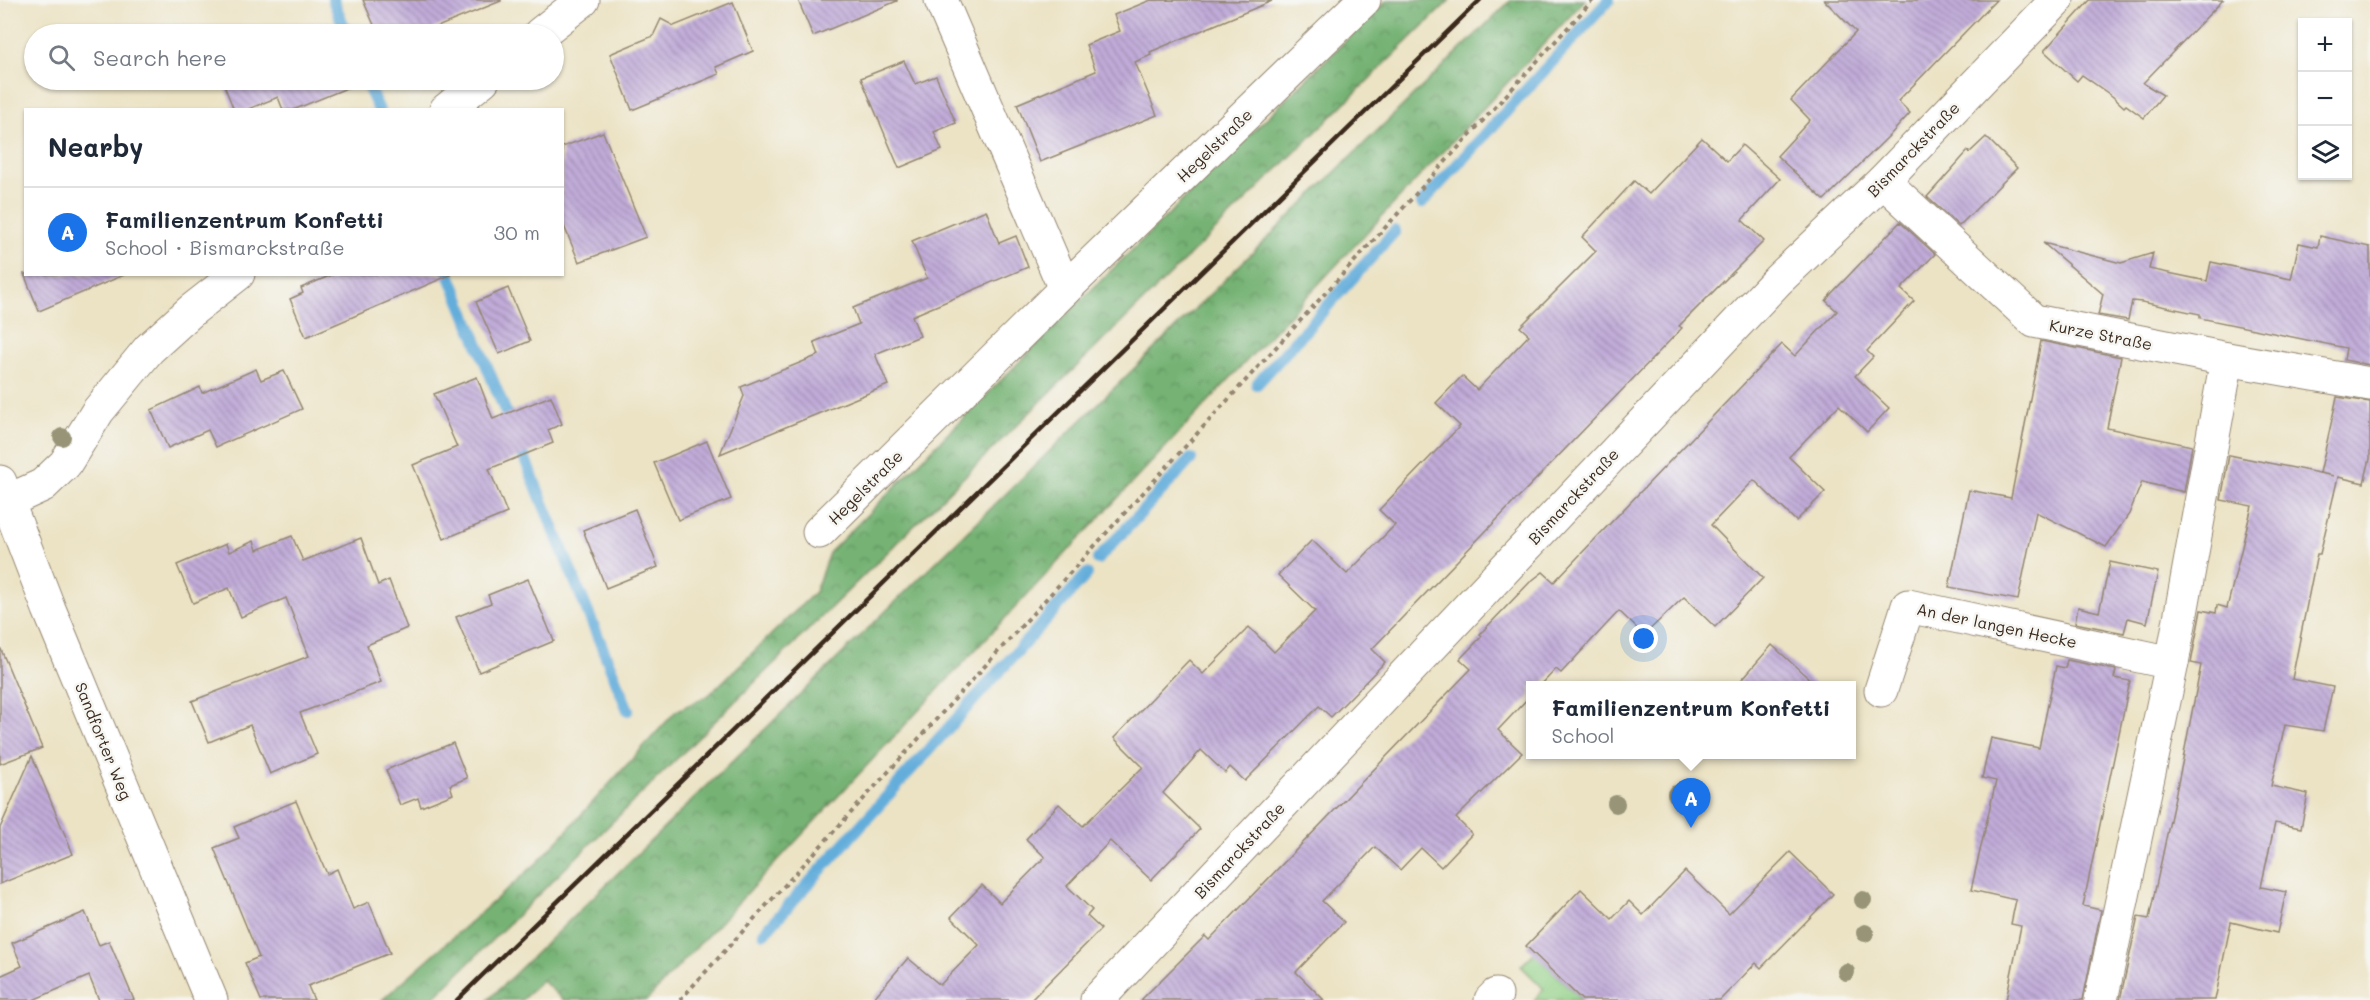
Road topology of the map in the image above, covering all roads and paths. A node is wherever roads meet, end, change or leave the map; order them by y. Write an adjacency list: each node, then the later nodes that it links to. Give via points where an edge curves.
1 (583, 0): 6 (street)
2 (941, 0): 11 (street)
3 (1364, 0): 11 (street, Hegelstraße)
4 (1593, 0): 20 (path)
5 (2057, 0): 9 (street, Bismarckstraße)
6 (553, 24)
7 (471, 90): 8 (street)
8 (448, 108)
9 (1883, 181): 12 (street, Kurze Straße, via 2034,321); 18 (street, Bismarckstraße, via 1770,288)
10 (235, 276): 14 (street, via 149,349 98,411 66,464 43,484)
11 (1065, 289): 15 (street, Hegelstraße)
12 (2227, 359): 13 (street, Kurze Straße); 16 (street)
13 (2370, 384)
14 (4, 491): 19 (street, Sandforter Weg)
15 (819, 532)
16 (2172, 663): 17 (street, An der langen Hecke, via 1908,606); 21 (street)
17 (1881, 690)
18 (1114, 994)
19 (211, 1000)
20 (680, 1000)
21 (2101, 1000)

